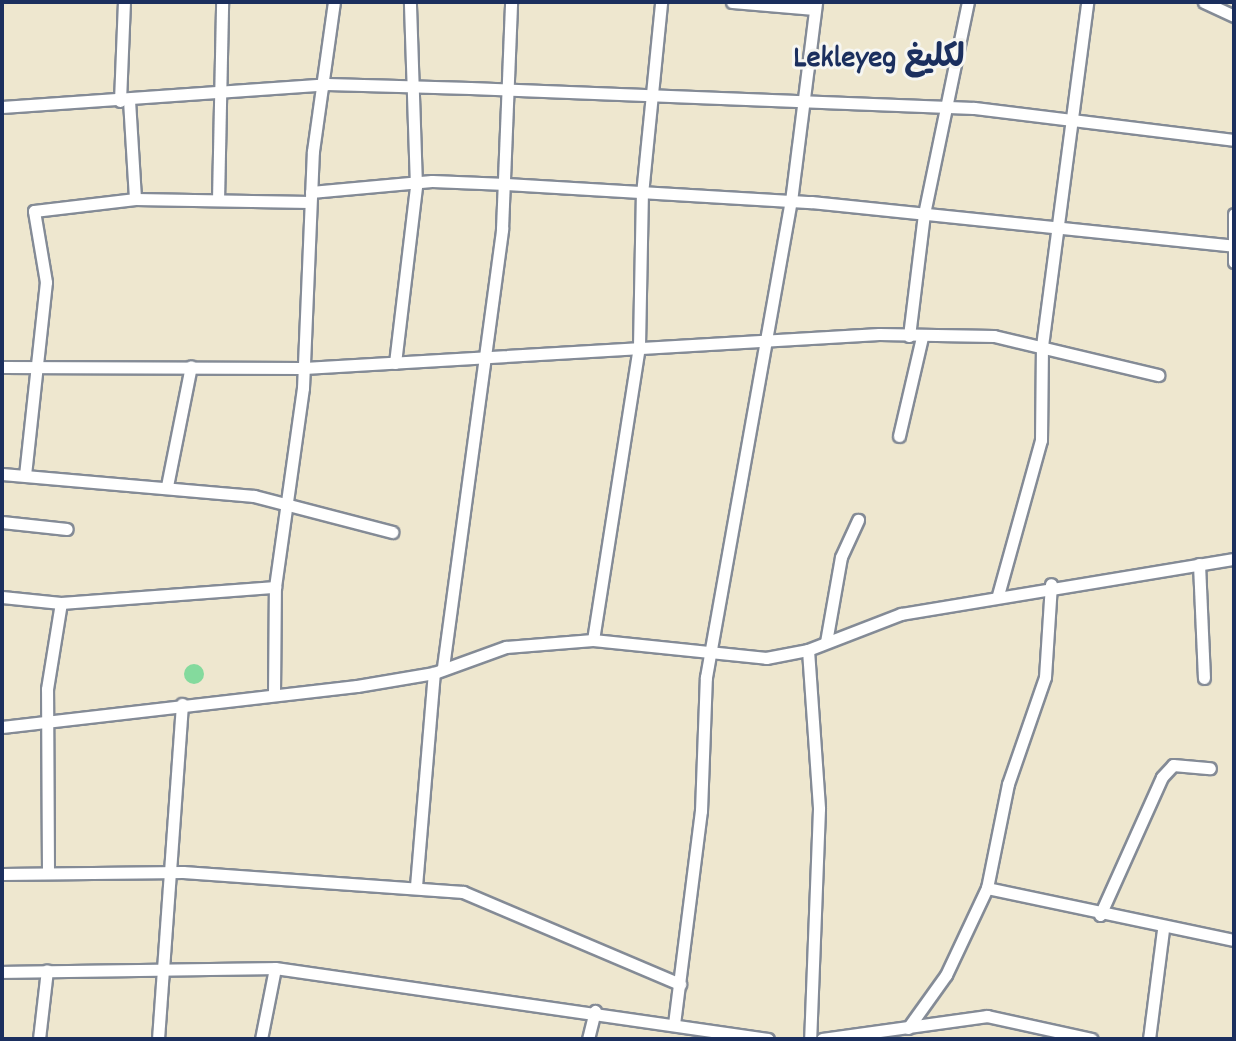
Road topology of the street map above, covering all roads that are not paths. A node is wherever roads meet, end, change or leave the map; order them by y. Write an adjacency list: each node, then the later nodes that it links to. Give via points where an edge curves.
1 (124, 2): 19 (street)
2 (222, 2): 15 (street)
3 (334, 2): 13 (street)
4 (410, 2): 14 (street)
5 (511, 2): 16 (street)
6 (661, 2): 17 (street)
7 (732, 2): 11 (street)
8 (968, 2): 21 (street)
9 (1087, 2): 22 (street)
10 (1204, 2): 12 (street)
11 (815, 6): 18 (street)
12 (1234, 16)
13 (327, 84): 14 (street); 15 (street); 27 (street)
14 (417, 86): 16 (street); 25 (street)
15 (221, 90): 19 (street); 29 (street)
16 (510, 90): 17 (street); 24 (street)
17 (651, 96): 18 (street); 26 (street)
18 (802, 100): 21 (street); 30 (street)
19 (124, 101): 20 (street); 28 (street)
20 (2, 107)
21 (944, 109): 22 (street); 31 (street)
22 (1067, 122): 23 (street); 33 (street)
23 (1234, 140)
24 (506, 184): 25 (street); 26 (street); 40 (street)
25 (416, 186): 27 (street); 41 (street)
26 (642, 194): 30 (street); 38 (street)
27 (310, 197): 29 (street); 44 (street)
28 (135, 199): 29 (street); 45 (street, via 34,211 46,282)
29 (218, 200)
30 (791, 201): 31 (street); 37 (street)
31 (924, 214): 33 (street); 36 (street)
32 (1234, 214): 34 (street)
33 (1058, 227): 34 (street); 39 (street)
34 (1231, 246): 35 (street)
35 (1234, 262)
36 (916, 337): 37 (street); 39 (street, via 994,336); 47 (street)
37 (766, 338): 38 (street); 66 (street)
38 (639, 346): 40 (street); 63 (street)
39 (1042, 346): 46 (street); 60 (street, via 1041,440)
40 (487, 355): 41 (street); 67 (street)
41 (395, 363): 44 (street)
42 (191, 366): 44 (street); 45 (street); 50 (street)
43 (2, 367): 45 (street)
44 (304, 368): 51 (street)
45 (39, 369): 49 (street)
46 (1158, 375)
47 (899, 436)
48 (2, 474): 49 (street)
49 (25, 475): 50 (street)
50 (167, 486): 51 (street)
51 (291, 502): 55 (street); 59 (street)
52 (858, 520): 64 (street, via 841,557)
53 (2, 522): 54 (street)
54 (67, 529)
55 (392, 532)
56 (1234, 559): 57 (street)
57 (1199, 564): 58 (street); 68 (street)
58 (1051, 584): 60 (street); 78 (street, via 1045,677 1008,784)
59 (275, 587): 62 (street); 69 (street)
60 (998, 595): 64 (street, via 901,614)
61 (2, 597): 62 (street)
62 (61, 603): 71 (street, via 47,689)
63 (593, 640): 66 (street); 67 (street, via 506,647)
64 (826, 642): 65 (street)
65 (808, 650): 66 (street, via 766,658); 97 (street, via 819,809)
66 (712, 651): 86 (street)
67 (438, 670): 69 (street); 77 (street)
68 (1204, 678)
69 (274, 694): 70 (street)
70 (182, 704): 71 (street); 75 (street)
71 (51, 721): 72 (street); 74 (street)
72 (2, 727)
73 (1210, 768): 79 (street, via 1173,765 1162,777)
74 (48, 872): 75 (street); 76 (street)
75 (172, 872): 77 (street); 82 (street)
76 (2, 874)
77 (416, 886): 86 (street, via 463,892)
78 (987, 888): 79 (street); 89 (street, via 946,975)
79 (1100, 915): 80 (street)
80 (1163, 929): 81 (street); 100 (street)
81 (1234, 940)
82 (164, 965): 83 (street); 84 (street); 93 (street)
83 (275, 968): 87 (street); 94 (street)
84 (47, 970): 85 (street); 92 (street)
85 (2, 972)
86 (680, 984): 88 (street)
87 (595, 1011): 88 (street); 95 (street)
88 (674, 1024): 90 (street)
89 (908, 1028): 91 (street); 99 (street, via 987,1016)
90 (694, 1034): 96 (street)
91 (838, 1038): 98 (street)
92 (39, 1039)
93 (158, 1039)
94 (261, 1039)
95 (588, 1039)
96 (768, 1039)
97 (810, 1039)
98 (822, 1039)
99 (1092, 1039)
100 (1149, 1039)

